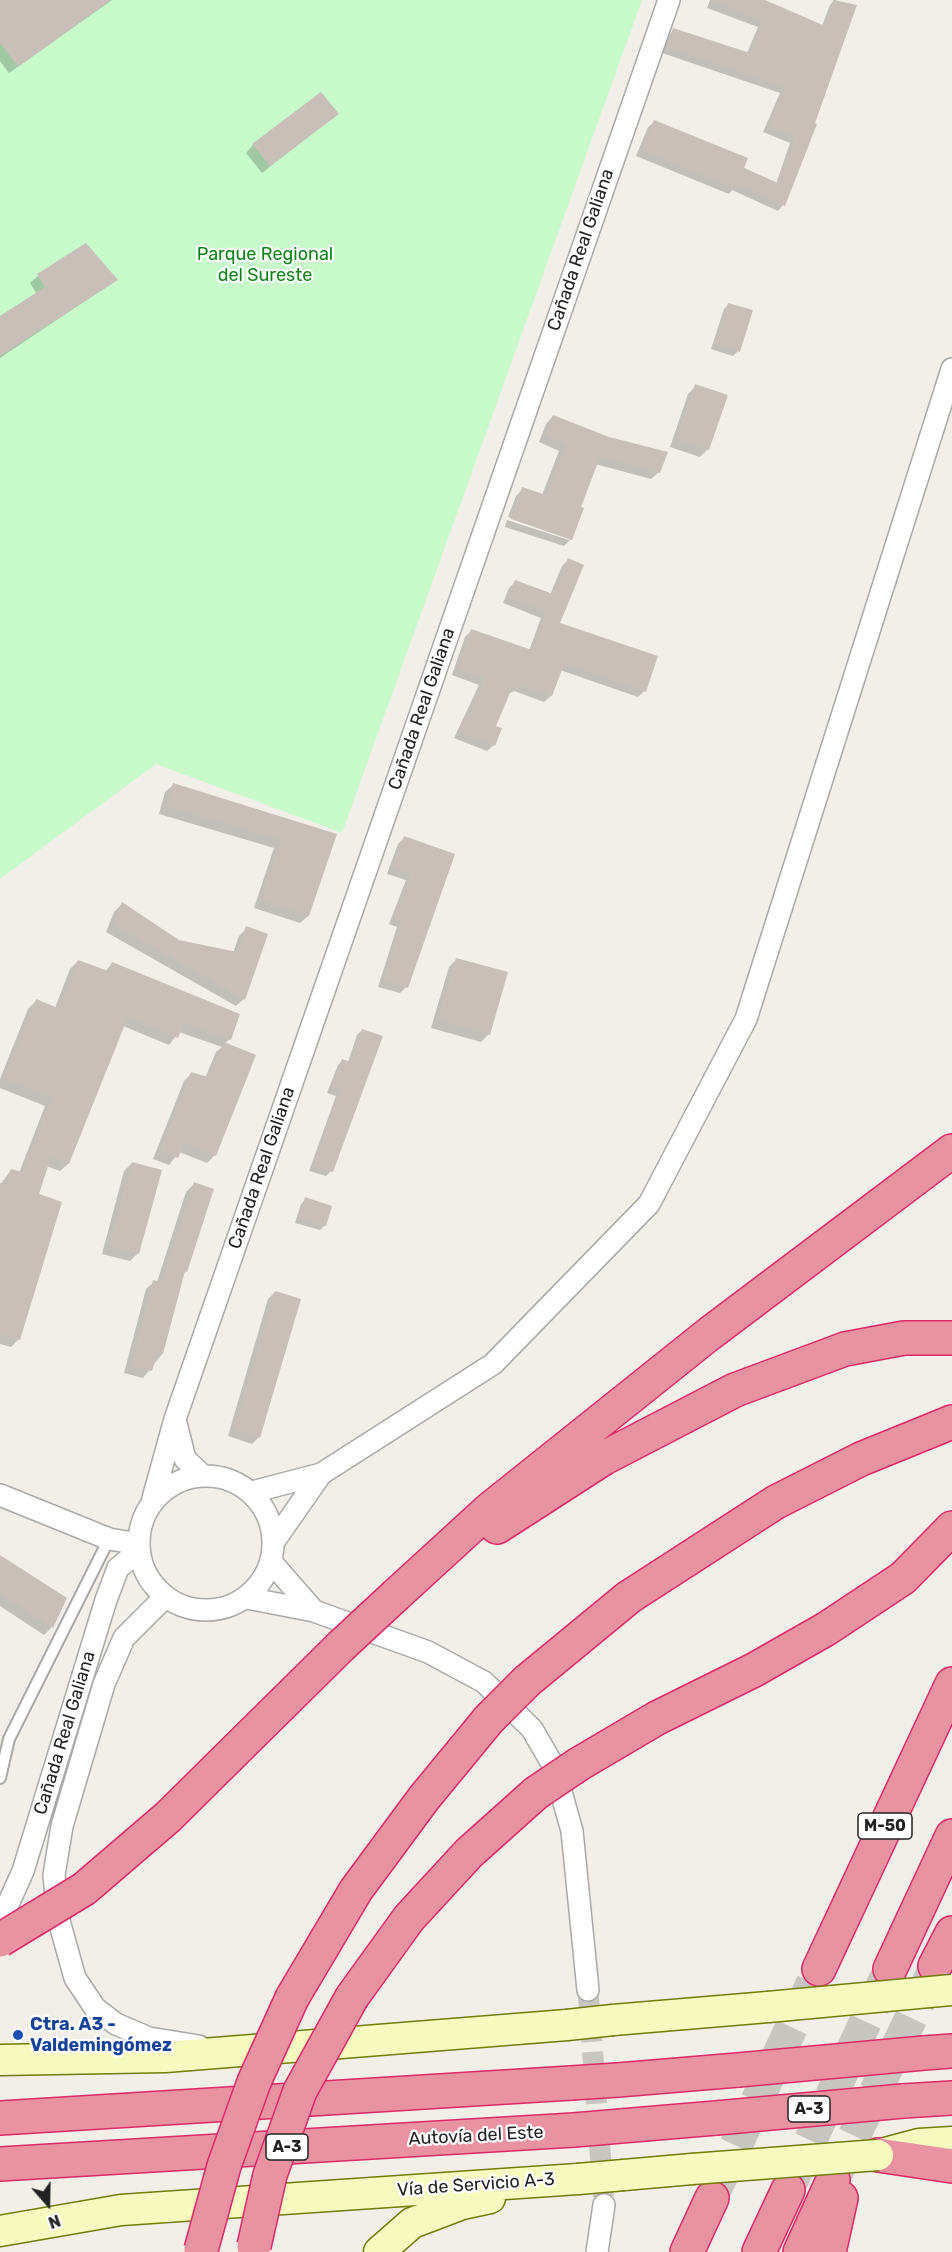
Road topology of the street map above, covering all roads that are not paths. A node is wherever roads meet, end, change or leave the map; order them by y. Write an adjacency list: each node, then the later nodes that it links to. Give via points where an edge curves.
1 (669, 0): 5 (street, Cañada Real Galiana)
2 (952, 369): 7 (street, via 746,1019 649,1204 493,1364)
3 (952, 1151): 17 (highway, via 709,1334 490,1509)
4 (952, 1338): 17 (highway, via 904,1338 845,1349 735,1390 604,1458)
5 (175, 1419): 8 (street, via 185,1459); 11 (street, Cañada Real Galiana)
6 (952, 1422): 46 (highway, bridge, via 861,1460 776,1502 629,1597 527,1681 489,1719 356,1890 292,1998 254,2082 224,2166)
7 (321, 1474): 9 (street); 14 (street)
8 (202, 1475): 9 (street, via 220,1476); 11 (street, via 183,1479)
9 (252, 1492): 14 (street, via 268,1514)
10 (0, 1495): 13 (street)
11 (152, 1503): 15 (street, via 144,1517)
12 (952, 1528): 45 (highway, bridge, via 903,1578 826,1629 579,1764 536,1793 469,1853 409,1918 352,1997 300,2091 270,2175)
13 (109, 1539): 15 (street); 22 (lane, via 9,1739)
14 (275, 1540): 16 (street)
15 (139, 1547): 18 (street, via 143,1568); 24 (street, Cañada Real Galiana, via 118,1568 106,1600 23,1871)
16 (272, 1563): 19 (street); 20 (street)
17 (396, 1595): 26 (highway, bridge, via 168,1817 84,1888)
18 (165, 1596): 19 (street, via 180,1606 206,1610 231,1606); 31 (street, Cañada Real Galiana, via 124,1638 104,1684 62,1826 54,1875 58,1917 75,1978 95,2008 116,2024 149,2038)
19 (247, 1598): 20 (street)
20 (314, 1611): 30 (street, via 428,1652 484,1682 532,1729 554,1767 572,1831)
21 (952, 1684): 27 (highway, M-50)
22 (0, 1778)
23 (952, 1836): 28 (highway)
24 (0, 1922)
25 (952, 1933): 29 (highway)
26 (0, 1940)
27 (819, 1969)
28 (890, 1969)
29 (944, 1978): 31 (main road, bridge, via 768,2007)
30 (588, 1990)
31 (226, 2050): 33 (main road, via 165,2057)
32 (938, 2052): 35 (highway, bridge, via 618,2080)
33 (0, 2060)
34 (952, 2098): 38 (highway, Autovía del Este / A-3, bridge, via 574,2130)
35 (0, 2118)
36 (952, 2142): 37 (main road, Vía de Servicio A-3, via 919,2144)
37 (878, 2155): 39 (highway); 40 (main road, Vía de Servicio A-3, bridge)
38 (0, 2164)
39 (952, 2166)
40 (578, 2179): 44 (main road, Vía de Servicio A-3, via 121,2210); 47 (main road, via 462,2204 412,2223)
41 (788, 2190): 50 (highway)
42 (712, 2198): 49 (highway)
43 (604, 2205): 48 (street)
44 (0, 2231)
45 (254, 2249)
46 (201, 2251)
47 (379, 2252)
48 (597, 2252)
49 (687, 2252)
50 (759, 2252)
51 (800, 2252): 52 (highway, via 838,2182)
52 (829, 2252)

